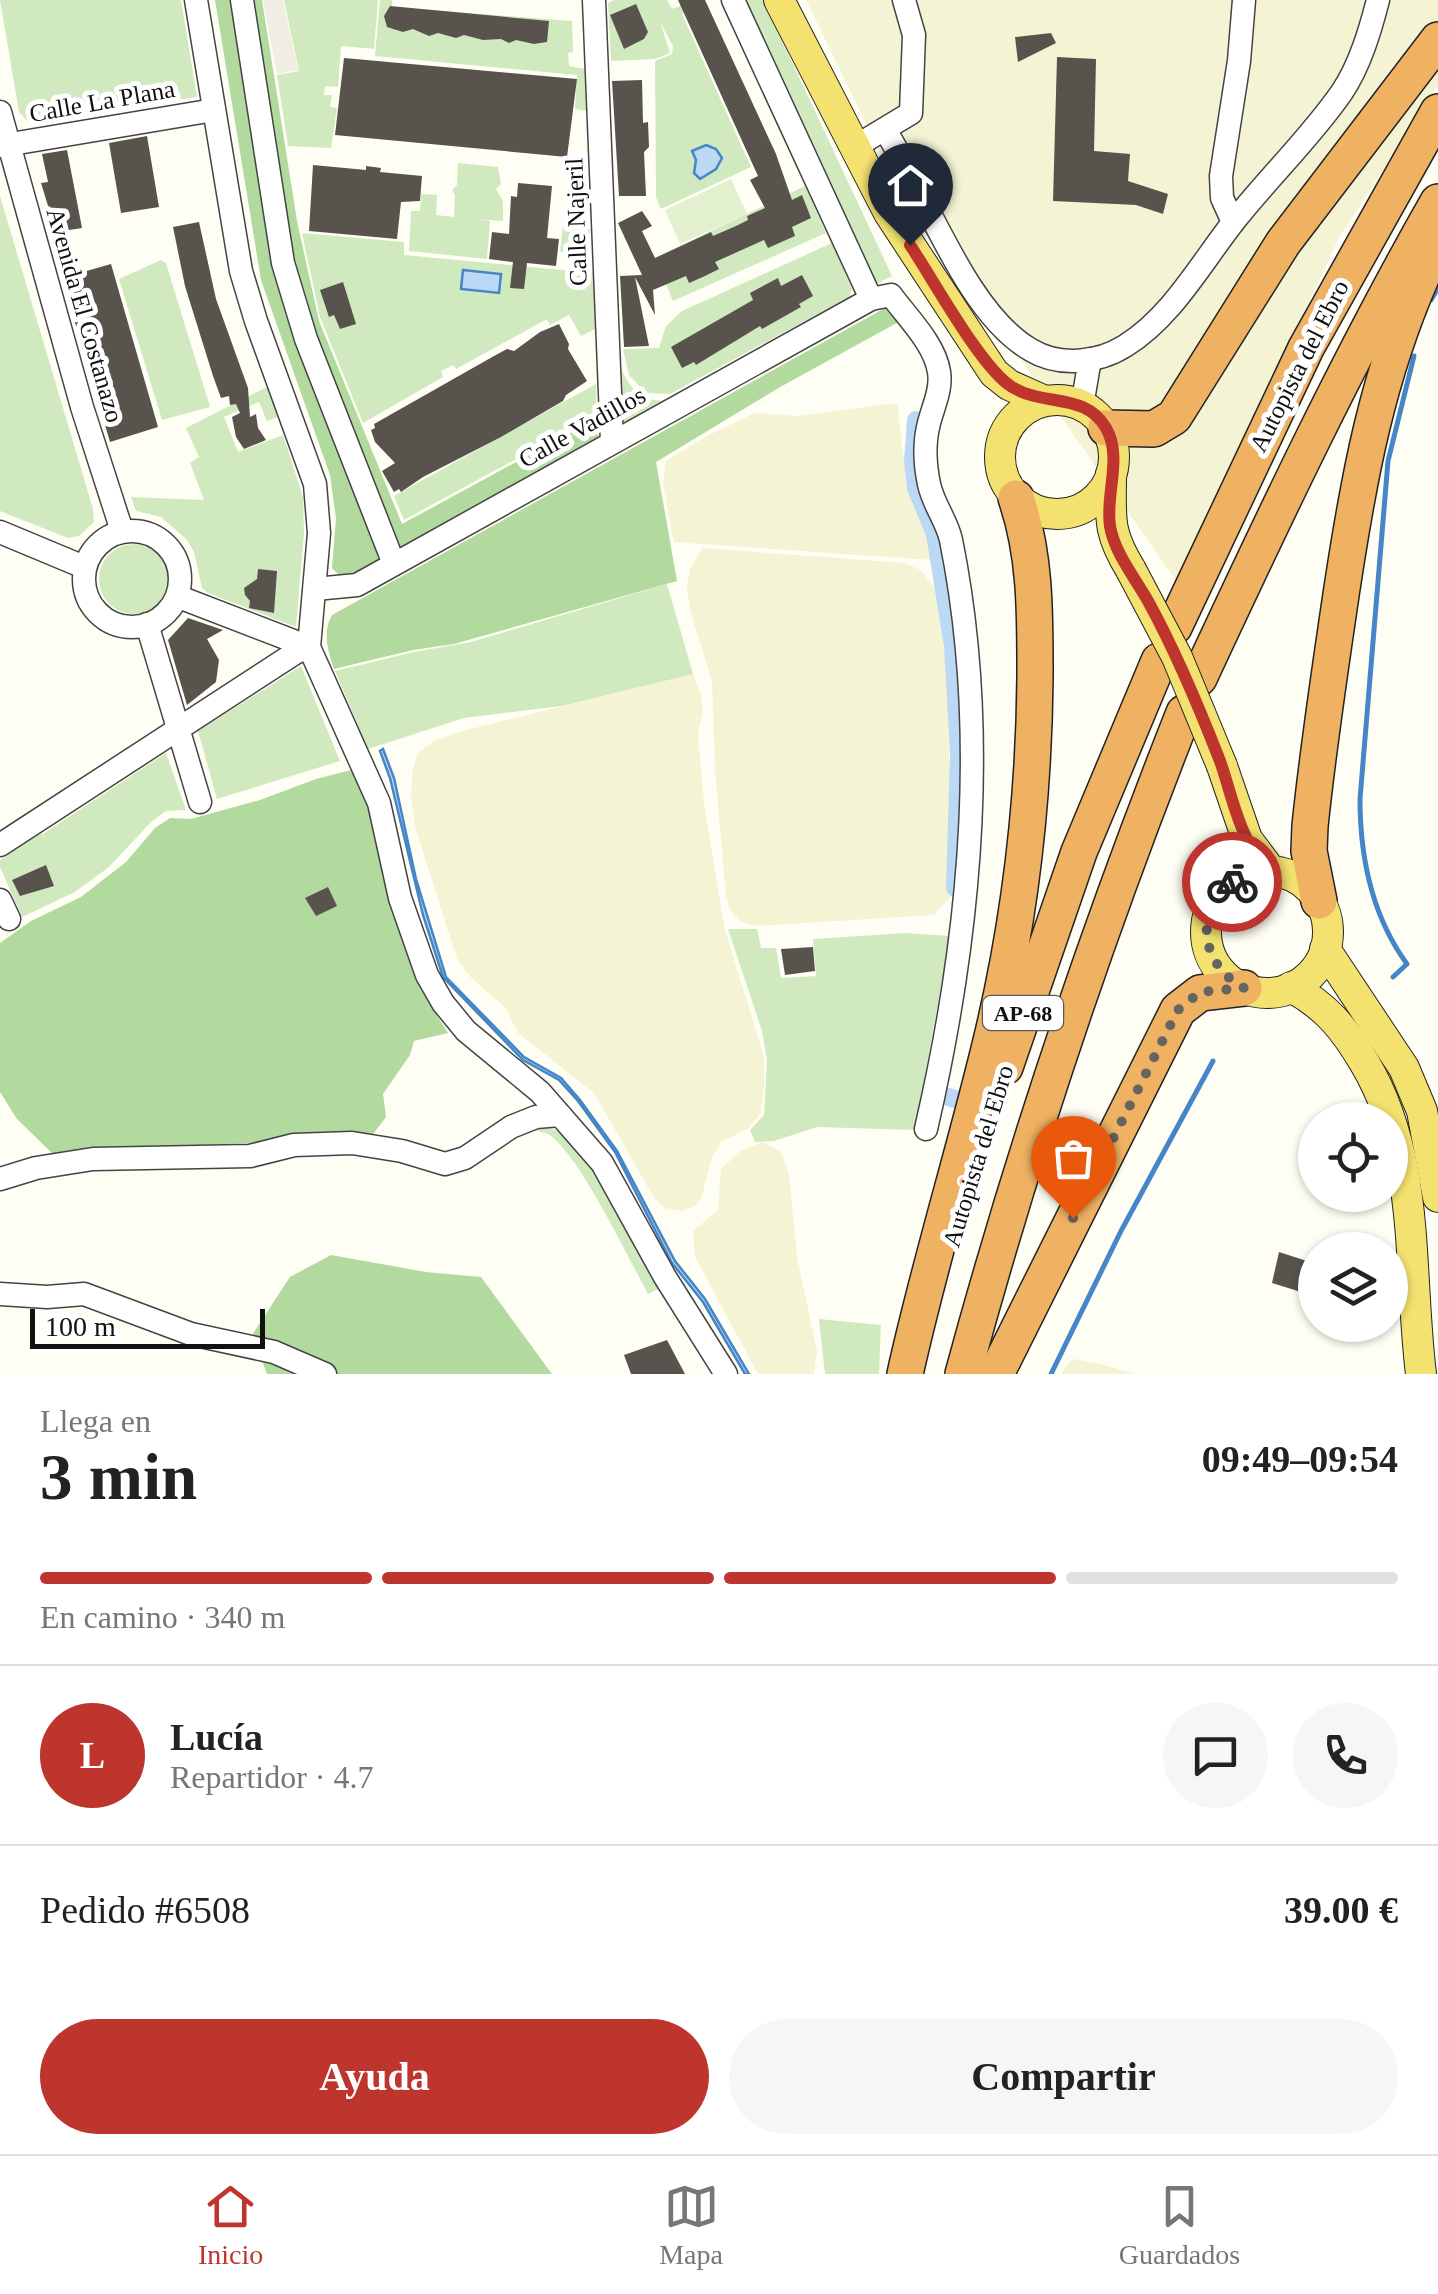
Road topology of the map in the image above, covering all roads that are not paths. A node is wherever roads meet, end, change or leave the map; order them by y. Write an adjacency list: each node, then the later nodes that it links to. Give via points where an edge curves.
1 (196, 0): 10 (street)
2 (242, 0): 32 (street, via 283,263)
3 (594, 0): 25 (street, Calle Najeril)
4 (732, 0): 19 (street)
5 (779, 0): 15 (main road)
6 (904, 0): 13 (street, via 914,35 911,113)
7 (1244, 0): 17 (street, via 1221,176 1222,198)
8 (1378, 0): 17 (street, via 1341,92)
9 (1438, 40): 23 (highway, via 1282,244 1174,417 1154,428)
10 (214, 110): 14 (street, Calle La Plana); 34 (street, via 242,272 315,484)
11 (0, 112): 14 (street, Avenida El Costanazo)
12 (1438, 112): 37 (highway, Autopista del Ebro, via 1306,348)
13 (885, 130): 15 (street); 20 (street, via 1000,326 1049,358)
14 (3, 146): 29 (street, Avenida El Costanazo)
15 (852, 148): 21 (main road)
16 (1438, 202): 40 (highway, Autopista del Ebro, via 1317,428)
17 (1234, 222): 20 (street, via 1160,317 1126,346)
18 (1438, 242): 46 (highway, via 1380,386 1359,476 1310,826)
19 (871, 299): 25 (street, Calle Vadillos); 51 (street, via 891,295 931,350 940,375 926,462 950,536 969,702 966,894 954,997)
20 (1090, 359): 23 (street)
21 (994, 373): 22 (main road); 24 (main road)
22 (1045, 401): 23 (main road, via 1070,402); 24 (main road, via 1020,414)
23 (1094, 417): 26 (main road, via 1114,459)
24 (1004, 436): 27 (main road, via 999,462)
25 (612, 442): 32 (street, Calle Vadillos)
26 (1111, 474): 28 (main road, via 1081,509); 31 (main road, via 1110,525)
27 (1016, 498): 28 (main road); 57 (highway, via 1028,533 1035,660 1019,892 992,1035)
28 (1050, 514): 31 (main road, via 1095,531)
29 (122, 531): 33 (street, via 104,539); 35 (street, via 142,531 172,551 180,570)
30 (0, 532): 33 (street)
31 (1123, 558): 45 (main road, bridge, via 1177,658 1222,766)
32 (394, 564): 34 (street, Calle Vadillos, via 357,585)
33 (84, 567): 36 (street, via 84,588 104,619 122,627)
34 (316, 589): 38 (street)
35 (179, 597): 36 (street); 38 (street)
36 (147, 624): 42 (street)
37 (1174, 627)
38 (309, 647): 42 (street); 50 (street, via 379,803 400,898 427,974 466,1032)
39 (1159, 661): 58 (highway, Autopista del Ebro / AP-68, via 1045,946)
40 (1199, 678)
41 (1184, 712): 59 (highway, Autopista del Ebro / AP-68, via 1054,1064)
42 (178, 728): 43 (street); 44 (street)
43 (200, 802)
44 (0, 846)
45 (1256, 874): 46 (main road, via 1294,878); 49 (main road, via 1217,896 1206,931 1216,966)
46 (1319, 901): 47 (main road)
47 (1324, 949): 48 (main road, via 1310,974); 53 (main road, via 1410,1080)
48 (1291, 987): 49 (main road, via 1268,993); 61 (main road, via 1343,1026 1394,1124 1408,1196)
49 (1244, 988): 60 (highway, via 1200,992 1178,1010)
50 (560, 1115): 52 (street, via 511,1127 445,1164 352,1142 250,1156 94,1159); 56 (street, via 602,1163)
51 (926, 1129)
52 (0, 1180)
53 (1438, 1197)
54 (0, 1294): 55 (street, via 84,1294)
55 (325, 1374)
56 (726, 1374)
57 (905, 1374)
58 (916, 1374)
59 (963, 1374)
60 (996, 1374)
61 (1421, 1374)

